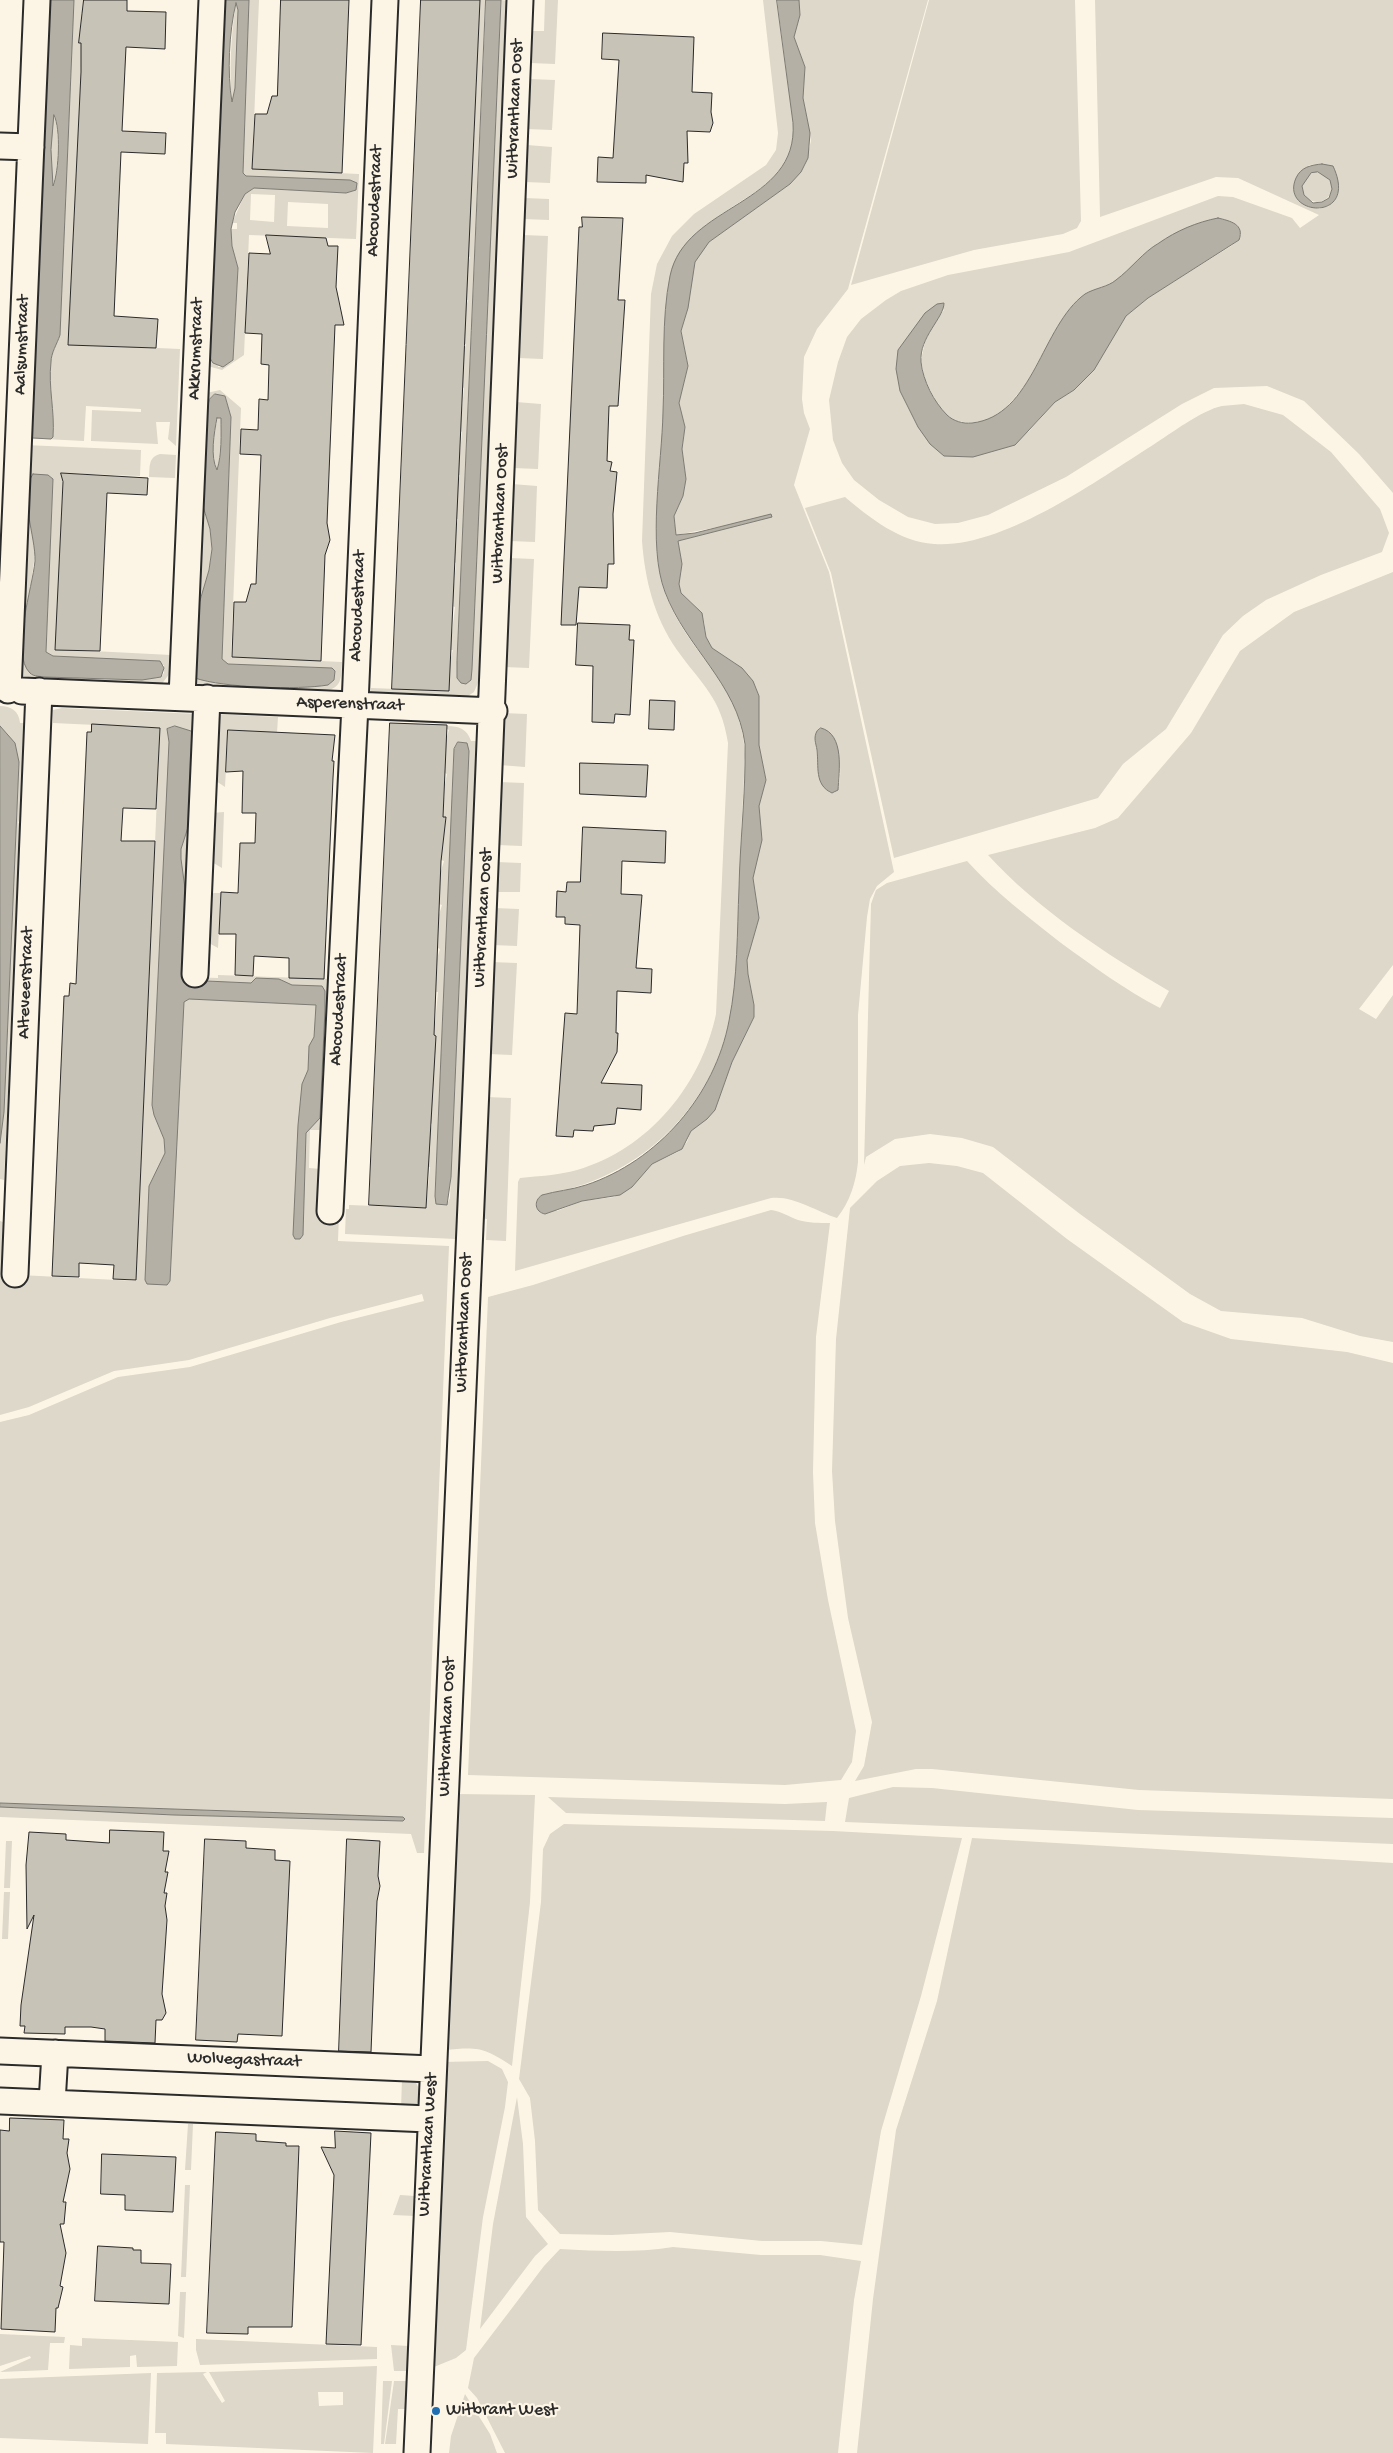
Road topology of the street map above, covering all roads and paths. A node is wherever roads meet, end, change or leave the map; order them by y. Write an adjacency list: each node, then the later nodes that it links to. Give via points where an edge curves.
1 (37, 0): 6 (street, Aalsumstraat)
2 (212, 0): 9 (street, Akkrumstraat)
3 (385, 0): 11 (street, Abcoudestraat)
4 (520, 0): 12 (street, Witbrantlaan Oost)
5 (0, 146): 6 (street)
6 (31, 147): 7 (street, Aalsumstraat)
7 (4, 690): 8 (street, Asperenstraat)
8 (39, 691): 9 (street, Asperenstraat); 15 (street, Alteveerstraat)
9 (182, 698): 10 (street, Asperenstraat)
10 (207, 698): 11 (street, Asperenstraat); 13 (street)
11 (355, 705): 12 (street, Asperenstraat); 14 (street, Abcoudestraat)
12 (494, 711): 16 (street, Witbrantlaan Oost)
13 (195, 974)
14 (330, 1211)
15 (15, 1274)
16 (443, 1836): 19 (street, Witbrantlaan West)
17 (0, 2051): 18 (street, Wolvegastraat)
18 (55, 2053): 19 (street, Wolvegastraat); 21 (street)
19 (432, 2069): 22 (street, Witbrantlaan West)
20 (0, 2101): 21 (street)
21 (52, 2103): 22 (street)
22 (429, 2119): 23 (street, Witbrantlaan West)
23 (417, 2453)

